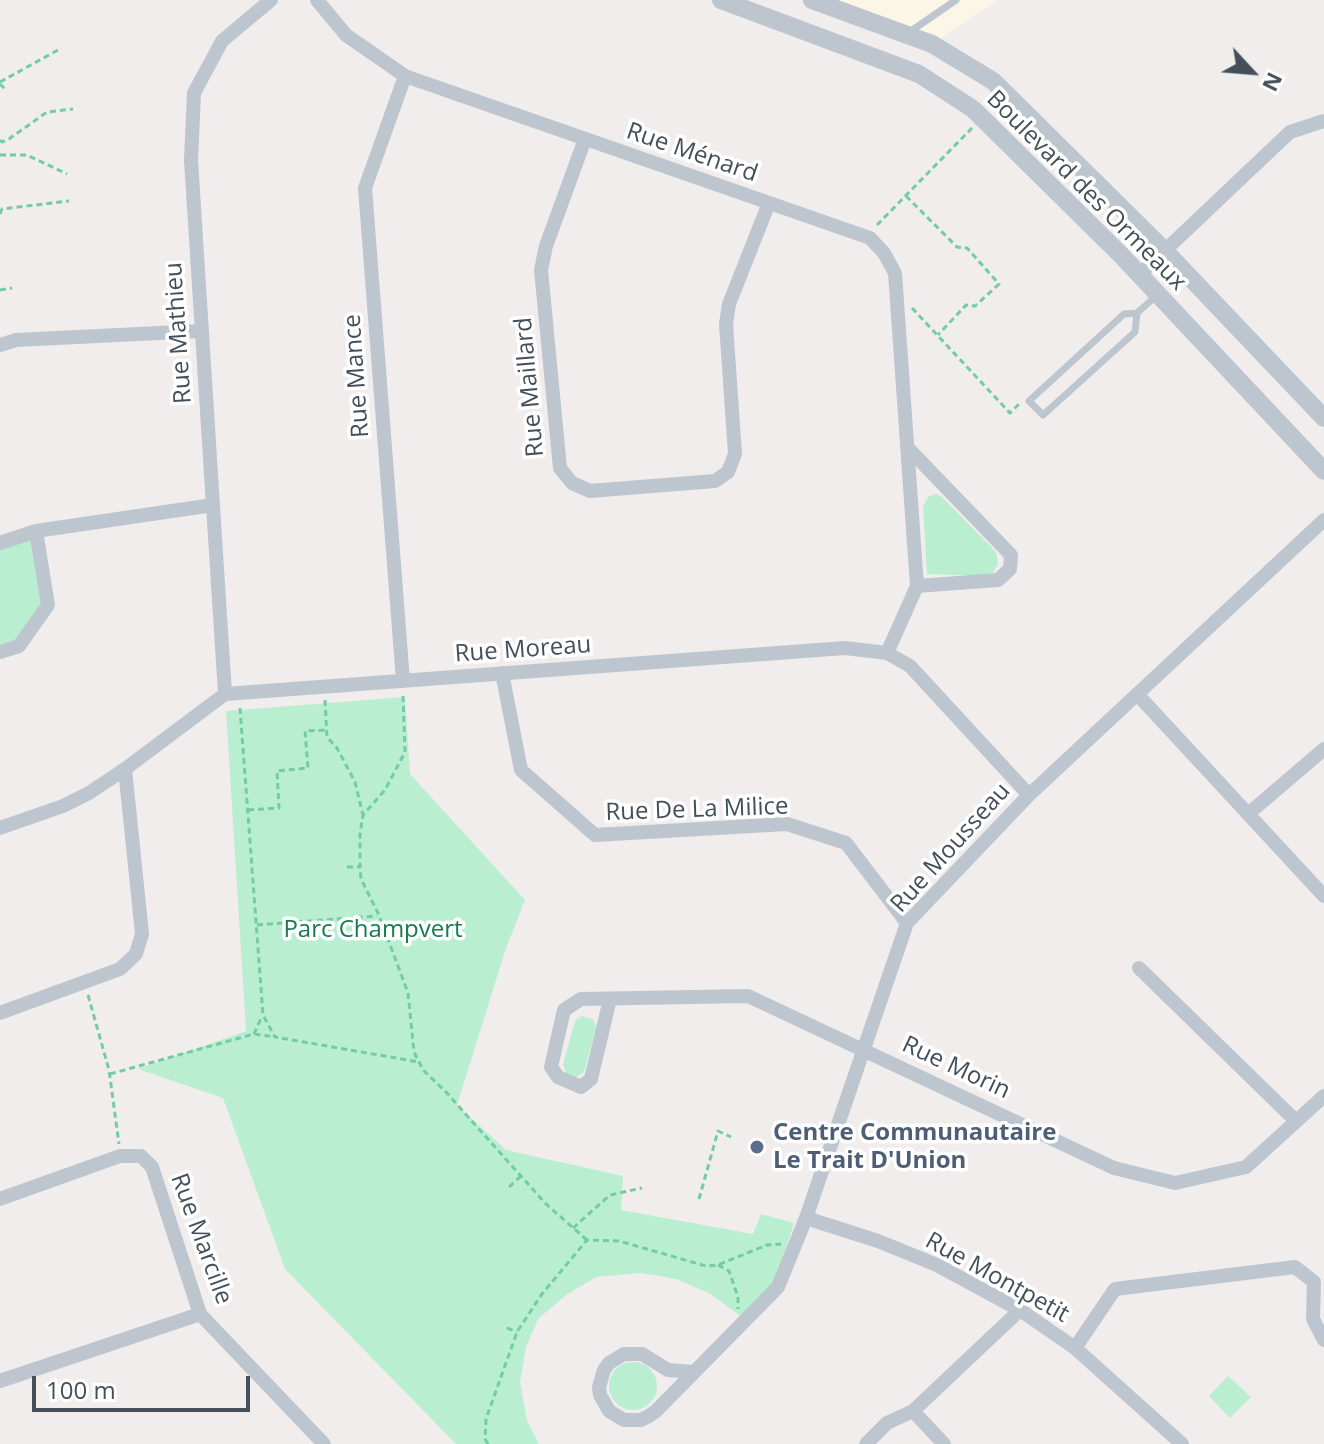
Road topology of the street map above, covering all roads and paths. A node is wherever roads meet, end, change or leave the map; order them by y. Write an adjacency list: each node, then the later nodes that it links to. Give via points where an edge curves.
1 (271, 0): 32 (street, Rue Mathieu, via 222,41 194,93 191,160)
2 (317, 0): 8 (street, Rue Ménard, via 346,35)
3 (721, 0): 12 (street, Boulevard des Ormeaux, via 919,74)
4 (812, 0): 6 (street, Boulevard des Ormeaux)
5 (956, 0): 6 (lane)
6 (906, 34): 25 (street, Boulevard des Ormeaux, via 993,81)
7 (58, 50): 9 (path)
8 (405, 76): 16 (street, Rue Ménard); 47 (street, Rue Mance, via 365,188)
9 (0, 83): 10 (path)
10 (7, 91)
11 (73, 109): 15 (path, via 47,112)
12 (982, 118): 20 (path); 26 (street, Boulevard des Ormeaux)
13 (22, 121): 15 (path)
14 (1324, 121): 25 (street, via 1290,132)
15 (27, 127): 17 (path)
16 (585, 139): 22 (street, Rue Ménard); 22 (street, Rue Maillard, via 541,270 560,468 572,483 590,491 715,481 728,472 735,454 729,304)
17 (0, 140)
18 (0, 155): 19 (path, via 27,155)
19 (67, 174)
20 (906, 196): 24 (path); 33 (path, via 957,247 967,248 999,284 975,306 966,305)
21 (69, 201): 23 (path, via 2,209)
22 (769, 203): 24 (street, Rue Ménard)
23 (0, 214)
24 (866, 237): 29 (street, via 895,273)
25 (1164, 250): 26 (street); 36 (street, Boulevard des Ormeaux)
26 (1139, 275): 30 (street, Boulevard des Ormeaux)
27 (12, 288): 28 (path)
28 (0, 290)
29 (896, 293): 33 (path); 37 (street)
30 (1157, 295): 31 (lane); 38 (street, Boulevard des Ormeaux)
31 (1137, 313): 31 (lane, via 1124,314 1029,401 1043,415 1135,332)
32 (200, 331): 34 (street); 39 (street, Rue Mathieu)
33 (938, 335): 35 (path, via 1010,413)
34 (0, 345)
35 (1021, 402)
36 (1324, 418)
37 (907, 447): 43 (street); 43 (street, via 1011,555 1010,569 998,580)
38 (1324, 471)
39 (213, 505): 41 (street); 49 (street, Rue Mathieu)
40 (1324, 520): 50 (street, Rue Mousseau)
41 (36, 531): 42 (street); 44 (street, via 48,605 19,646)
42 (0, 543)
43 (917, 586): 45 (street)
44 (0, 652)
45 (887, 653): 46 (street, Rue Moreau, via 845,648); 54 (street, Rue Moreau, via 910,666)
46 (502, 673): 47 (street, Rue Moreau); 63 (street, Rue De La Milice, via 521,770 595,835 787,824 846,843)
47 (403, 681): 48 (street, Rue Moreau); 57 (path, via 405,752 385,790)
48 (325, 686): 49 (street, Rue Moreau); 51 (path)
49 (232, 693): 53 (street); 55 (path)
50 (1137, 694): 54 (street, Rue Mousseau); 56 (street)
51 (327, 730): 55 (path, via 305,731 308,768 277,771 279,808); 57 (path, via 355,782)
52 (1324, 749): 56 (street)
53 (125, 769): 58 (street, via 63,806); 66 (street, via 142,934 136,954 120,969)
54 (1029, 795): 63 (street, Rue Mousseau)
55 (248, 810): 64 (path)
56 (1248, 814): 61 (street)
57 (363, 815): 60 (path)
58 (0, 828)
59 (347, 867): 60 (path)
60 (360, 867): 62 (path)
61 (1324, 896)
62 (379, 915): 64 (path); 73 (path, via 408,993)
63 (907, 923): 72 (street, Rue Mousseau)
64 (257, 925): 69 (path)
65 (1139, 968): 76 (street)
66 (85, 984): 68 (street); 74 (path)
67 (610, 999): 67 (street, Rue Morin, via 581,999 564,1010 551,1067 558,1077 581,1087 591,1079); 72 (street, Rue Morin, via 748,996)
68 (0, 1013)
69 (263, 1015): 70 (path); 71 (path)
70 (254, 1034): 71 (path); 74 (path)
71 (275, 1037): 73 (path)
72 (865, 1049): 76 (street, Rue Morin, via 1114,1168 1175,1183 1246,1167); 84 (street, Rue Mousseau)
73 (419, 1062): 79 (path)
74 (110, 1074): 78 (path)
75 (1324, 1096): 76 (street, Rue Morin)
76 (1296, 1121)
77 (731, 1137): 83 (path, via 718,1131)
78 (120, 1156): 82 (street); 90 (street, Rue Marcille, via 141,1156 152,1167)
79 (522, 1175): 80 (path); 85 (path)
80 (509, 1187)
81 (642, 1188): 85 (path, via 610,1195)
82 (0, 1199)
83 (699, 1199)
84 (806, 1218): 87 (street, Rue Mousseau); 89 (street, Rue Montpetit, via 937,1265)
85 (573, 1228): 86 (path)
86 (587, 1240): 88 (path, via 619,1241); 93 (path)
87 (796, 1243): 88 (path, via 767,1245); 91 (street, Rue Mousseau, via 778,1287)
88 (718, 1265): 91 (path, via 729,1271 738,1297)
89 (1020, 1310): 95 (street, Rue Montpetit); 98 (street)
90 (200, 1314): 97 (street); 99 (street, Rue Marcille)
91 (738, 1326): 96 (street, Rue Mousseau)
92 (507, 1328): 93 (path)
93 (517, 1332): 100 (path, via 486,1419)
94 (1324, 1340): 95 (street, via 1313,1319 1314,1282 1295,1267 1115,1289)
95 (1075, 1348): 103 (street, Rue Montpetit)
96 (694, 1372): 96 (street, Rue Mousseau, via 668,1370 642,1354 624,1354 604,1370 600,1395 616,1416 641,1420)
97 (0, 1381)
98 (913, 1411): 101 (street, via 887,1423); 102 (street)
99 (324, 1444)
100 (488, 1444)
101 (866, 1444)
102 (944, 1444)
103 (1182, 1444)

